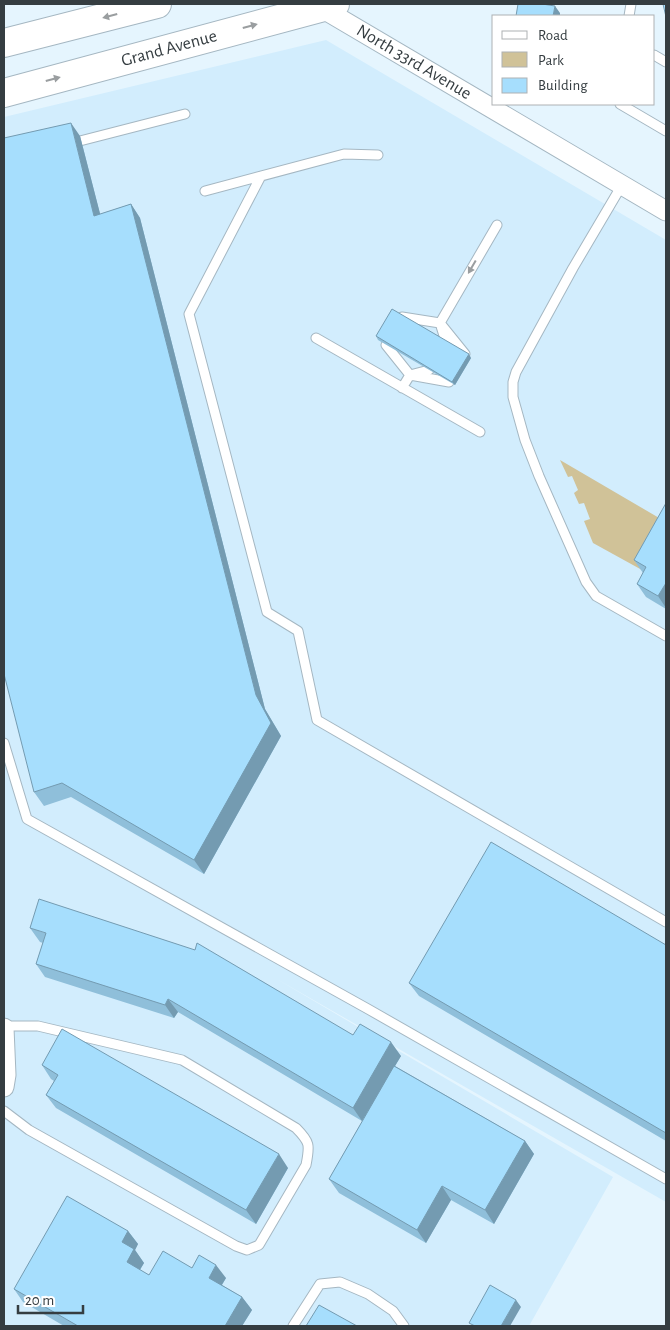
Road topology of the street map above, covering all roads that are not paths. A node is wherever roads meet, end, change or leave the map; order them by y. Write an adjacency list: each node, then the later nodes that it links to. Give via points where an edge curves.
1 (157, 4): 3 (highway, one-way to 3)
2 (325, 5): 6 (highway, Grand Avenue, one-way to 2); 13 (street, North 33rd Avenue)
3 (4, 44)
4 (655, 56): 5 (lane)
5 (666, 62)
6 (4, 93)
7 (622, 105): 9 (lane)
8 (185, 114): 10 (lane)
9 (666, 131)
10 (61, 146)
11 (378, 155): 12 (lane, via 344,154)
12 (262, 176): 14 (lane); 32 (lane, via 189,314 266,612 298,631 317,720)
13 (622, 185): 15 (street, North 33rd Avenue); 30 (lane, via 516,372 513,397 525,440 586,582 596,596)
14 (205, 191)
15 (665, 206)
16 (497, 225): 18 (lane, one-way to 18)
17 (402, 317): 18 (lane)
18 (440, 323): 19 (lane); 21 (lane); 23 (lane)
19 (419, 327)
20 (316, 338): 28 (lane)
21 (446, 342)
22 (386, 345): 26 (lane)
23 (465, 354)
24 (403, 355): 26 (lane)
25 (429, 370): 26 (lane)
26 (410, 375): 27 (lane); 28 (lane)
27 (449, 382)
28 (402, 388): 29 (lane)
29 (480, 432)
30 (666, 636)
31 (4, 743): 36 (lane, via 27,819)
32 (666, 922)
33 (4, 1027): 34 (street); 35 (lane, via 38,1026 182,1060 296,1128 307,1139 309,1153 306,1165 258,1245 247,1250)
34 (4, 1087)
35 (4, 1112)
36 (666, 1179)
37 (293, 1326): 38 (lane, via 320,1284 340,1282 368,1294 393,1311)
38 (404, 1326)

